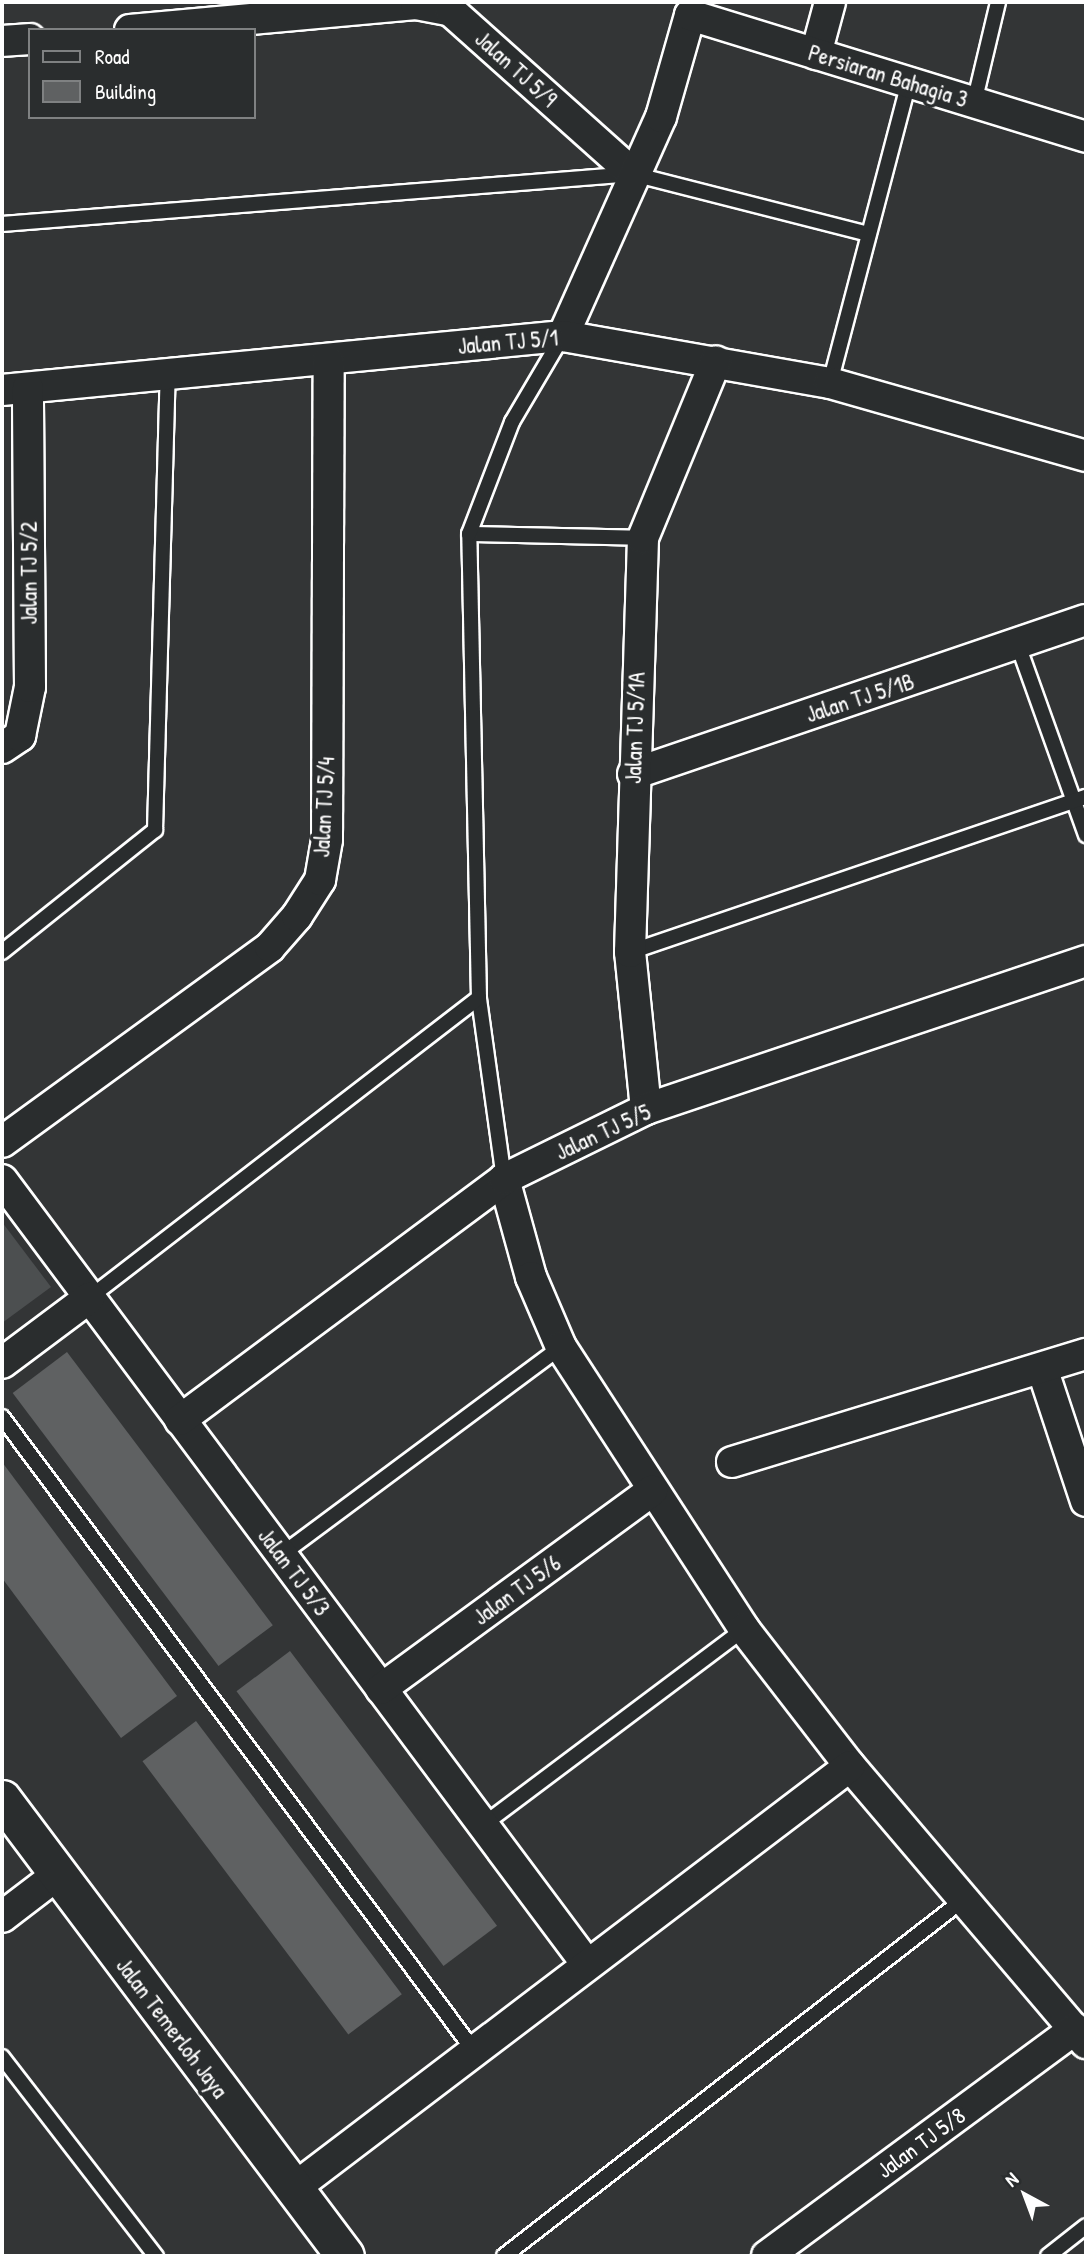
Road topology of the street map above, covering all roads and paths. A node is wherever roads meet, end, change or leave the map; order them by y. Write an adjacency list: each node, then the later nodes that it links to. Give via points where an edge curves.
1 (830, 2): 8 (street)
2 (998, 2): 10 (lane)
3 (447, 6): 5 (street, Jalan TJ 5/9, via 416,4); 12 (street, Jalan TJ 5/9)
4 (691, 8): 8 (street, Persiaran Bahagia 3); 12 (street, via 661,117)
5 (152, 28)
6 (28, 39): 7 (street)
7 (2, 41)
8 (816, 54): 9 (street, Persiaran Bahagia 3)
9 (909, 82): 10 (street, Persiaran Bahagia 3); 14 (lane)
10 (974, 103): 11 (street, Persiaran Bahagia 3)
11 (1086, 138)
12 (633, 174): 13 (lane); 14 (lane); 15 (street)
13 (2, 224)
14 (868, 234): 19 (lane)
15 (563, 335): 16 (street, Jalan TJ 5/1); 17 (street, Jalan TJ 5/1); 22 (lane, via 512,422)
16 (329, 361): 18 (street, Jalan TJ 5/1); 35 (street, Jalan TJ 5/4, via 327,841 320,880 270,947)
17 (716, 361): 19 (street, Jalan TJ 5/1); 23 (street, Jalan TJ 5/1A)
18 (168, 373): 20 (street, Jalan TJ 5/1); 30 (lane, via 155,830)
19 (830, 383): 21 (street, Jalan TJ 5/1)
20 (15, 389): 26 (street, Jalan TJ 5/2, via 30,687 20,736)
21 (1086, 456)
22 (469, 534): 23 (lane); 33 (lane)
23 (643, 538): 27 (street, Jalan TJ 5/1A)
24 (1086, 620): 25 (street, Jalan TJ 5/1B)
25 (1018, 645): 27 (street, Jalan TJ 5/1B); 28 (lane)
26 (2, 748)
27 (633, 774): 31 (street, Jalan TJ 5/1A)
28 (1080, 799): 29 (lane); 31 (lane)
29 (1086, 835)
30 (2, 952)
31 (630, 952): 34 (street, Jalan TJ 5/1A)
32 (1086, 961): 34 (street, Jalan TJ 5/5)
33 (479, 998): 36 (lane); 38 (lane)
34 (646, 1110): 36 (street, Jalan TJ 5/5)
35 (2, 1142)
36 (504, 1179): 39 (street, via 531,1277); 44 (street, Jalan TJ 5/5)
37 (2, 1180): 38 (street, Jalan TJ 5/3)
38 (89, 1298): 41 (street); 44 (street, Jalan TJ 5/3)
39 (561, 1347): 46 (street); 48 (lane)
40 (1086, 1354): 42 (street)
41 (2, 1363)
42 (1042, 1368): 45 (street); 47 (street)
43 (2, 1417): 59 (lane)
44 (180, 1420): 48 (street, Jalan TJ 5/3)
45 (732, 1462)
46 (652, 1491): 49 (street); 50 (street, Jalan TJ 5/6)
47 (1086, 1502)
48 (281, 1555): 50 (street, Jalan TJ 5/3)
49 (744, 1629): 51 (street); 53 (lane)
50 (381, 1689): 53 (street, Jalan TJ 5/3)
51 (850, 1766): 55 (street); 57 (street)
52 (2, 1799): 54 (street, Jalan Temerloh Jaya)
53 (483, 1825): 57 (street, Jalan TJ 5/3)
54 (57, 1875): 56 (street); 61 (street, Jalan Temerloh Jaya)
55 (964, 1899): 58 (street); 65 (lane)
56 (2, 1917)
57 (586, 1964): 59 (street)
58 (1081, 2036): 66 (street, Jalan TJ 5/8)
59 (472, 2048): 61 (street)
60 (2, 2057): 63 (lane)
61 (293, 2189): 64 (street, Jalan Temerloh Jaya)
62 (1086, 2226): 67 (lane)
63 (156, 2256)
64 (345, 2256)
65 (504, 2256)
66 (767, 2256)
67 (1048, 2256)

